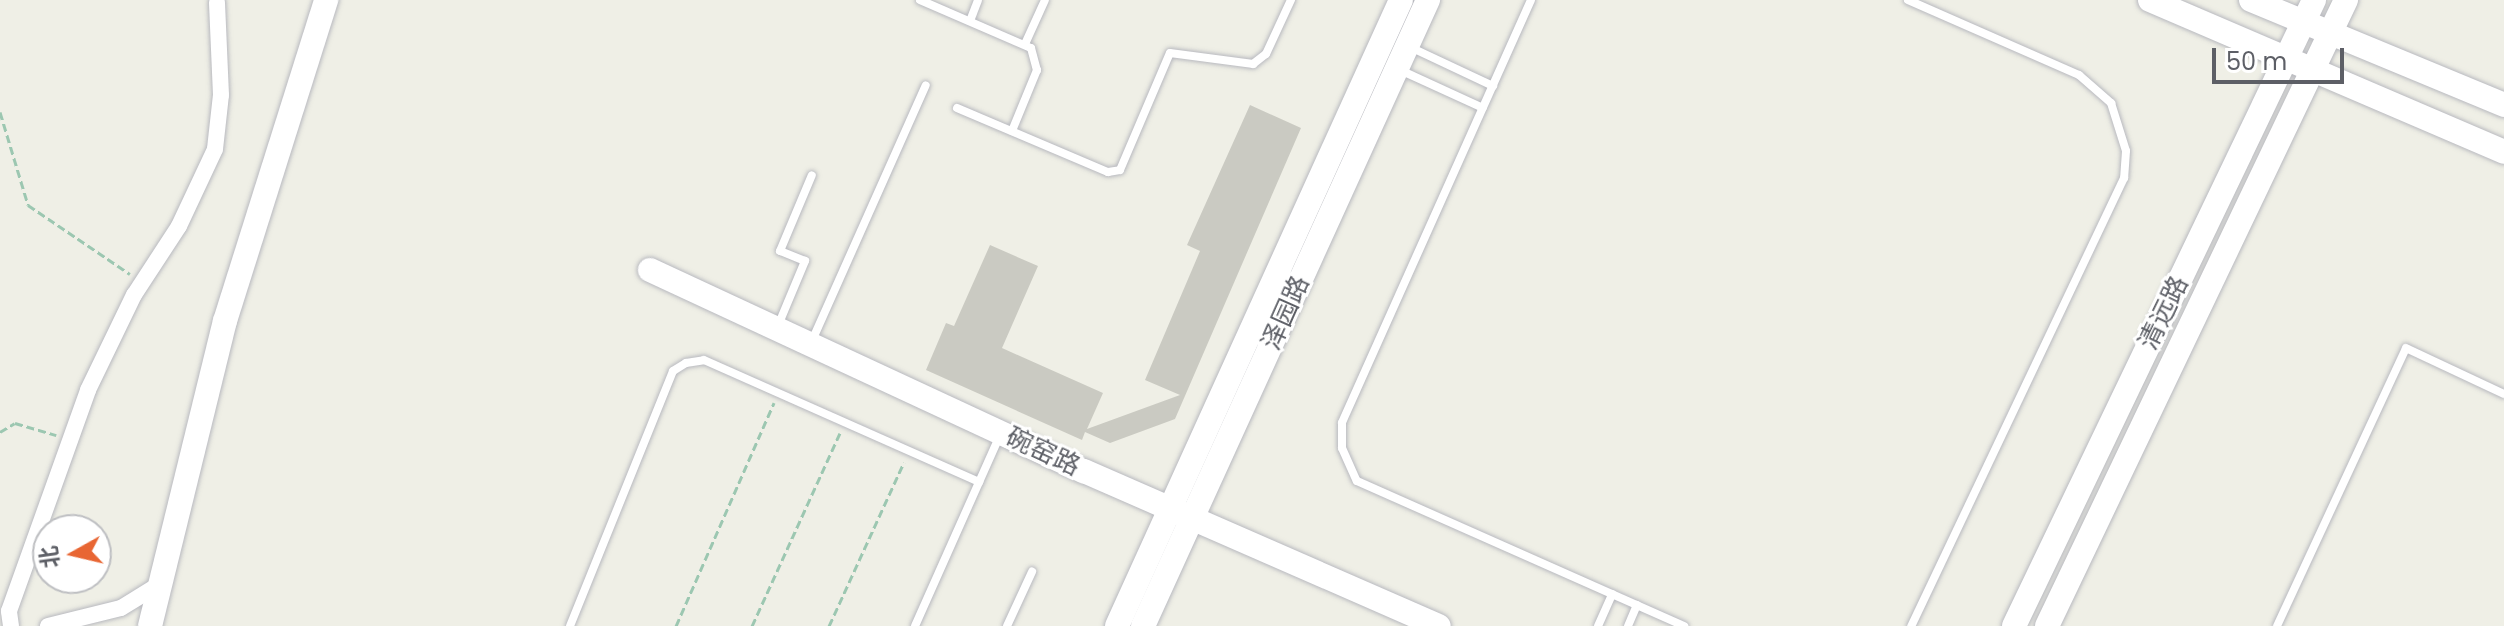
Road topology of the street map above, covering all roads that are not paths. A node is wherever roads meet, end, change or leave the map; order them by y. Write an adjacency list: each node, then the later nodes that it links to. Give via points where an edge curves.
1 (326, 0): 38 (street, via 225,321)
2 (920, 0): 15 (lane)
3 (978, 0): 15 (lane)
4 (1045, 0): 17 (lane)
5 (1291, 0): 27 (lane, via 1266,54 1253,64 1170,53 1120,170 1108,172)
6 (1401, 0): 36 (street, 泽园路)
7 (1428, 0): 18 (street, 泽园路)
8 (1531, 0): 23 (lane)
9 (1908, 0): 53 (lane, via 2079,75 2111,103 2126,151 2124,178)
10 (2150, 0): 19 (street)
11 (2251, 0): 14 (street)
12 (2346, 0): 16 (street, 清远路)
13 (216, 1): 41 (street, via 221,95 215,149 179,226 142,283 88,390 9,611)
14 (2309, 11): 16 (street); 19 (street, 清远路)
15 (970, 21): 17 (lane)
16 (2330, 33): 21 (street, 清远路); 24 (street)
17 (1025, 44): 27 (lane, via 1034,53 1037,70)
18 (1408, 46): 20 (street, 泽园路); 23 (lane)
19 (2286, 58): 21 (street); 54 (street, 清远路)
20 (1397, 69): 26 (lane); 36 (street, 泽园路)
21 (2313, 70): 28 (street); 55 (street, 清远路)
22 (926, 85): 32 (lane)
23 (1493, 86): 26 (lane)
24 (2504, 105)
25 (957, 108): 27 (lane)
26 (1483, 108): 39 (lane, via 1342,423 1342,448 1357,481)
27 (1012, 131)
28 (2504, 152)
29 (812, 175): 31 (lane, via 780,251 805,261)
30 (650, 270): 31 (street, 碗窑路)
31 (777, 328): 32 (street, 碗窑路)
32 (810, 344): 34 (street, 碗窑路)
33 (2504, 394): 56 (lane, via 2406,348)
34 (1001, 432): 35 (lane); 36 (street, 碗窑路)
35 (979, 482): 44 (lane, via 704,360 673,371); 45 (lane)
36 (1182, 513): 47 (street, 泽园路); 48 (street, 泽园路); 49 (street, 碗窑路)
37 (1032, 572): 46 (lane)
38 (160, 584): 42 (street, via 121,608); 43 (street)
39 (1612, 594): 40 (lane); 50 (lane)
40 (1637, 605): 51 (lane); 52 (lane)
41 (11, 626)
42 (48, 626)
43 (150, 626)
44 (570, 626)
45 (915, 626)
46 (1007, 626)
47 (1117, 626)
48 (1143, 626)
49 (1439, 626)
50 (1598, 626)
51 (1628, 626)
52 (1684, 626)
53 (1911, 626)
54 (2014, 626)
55 (2047, 626)
56 (2277, 626)

